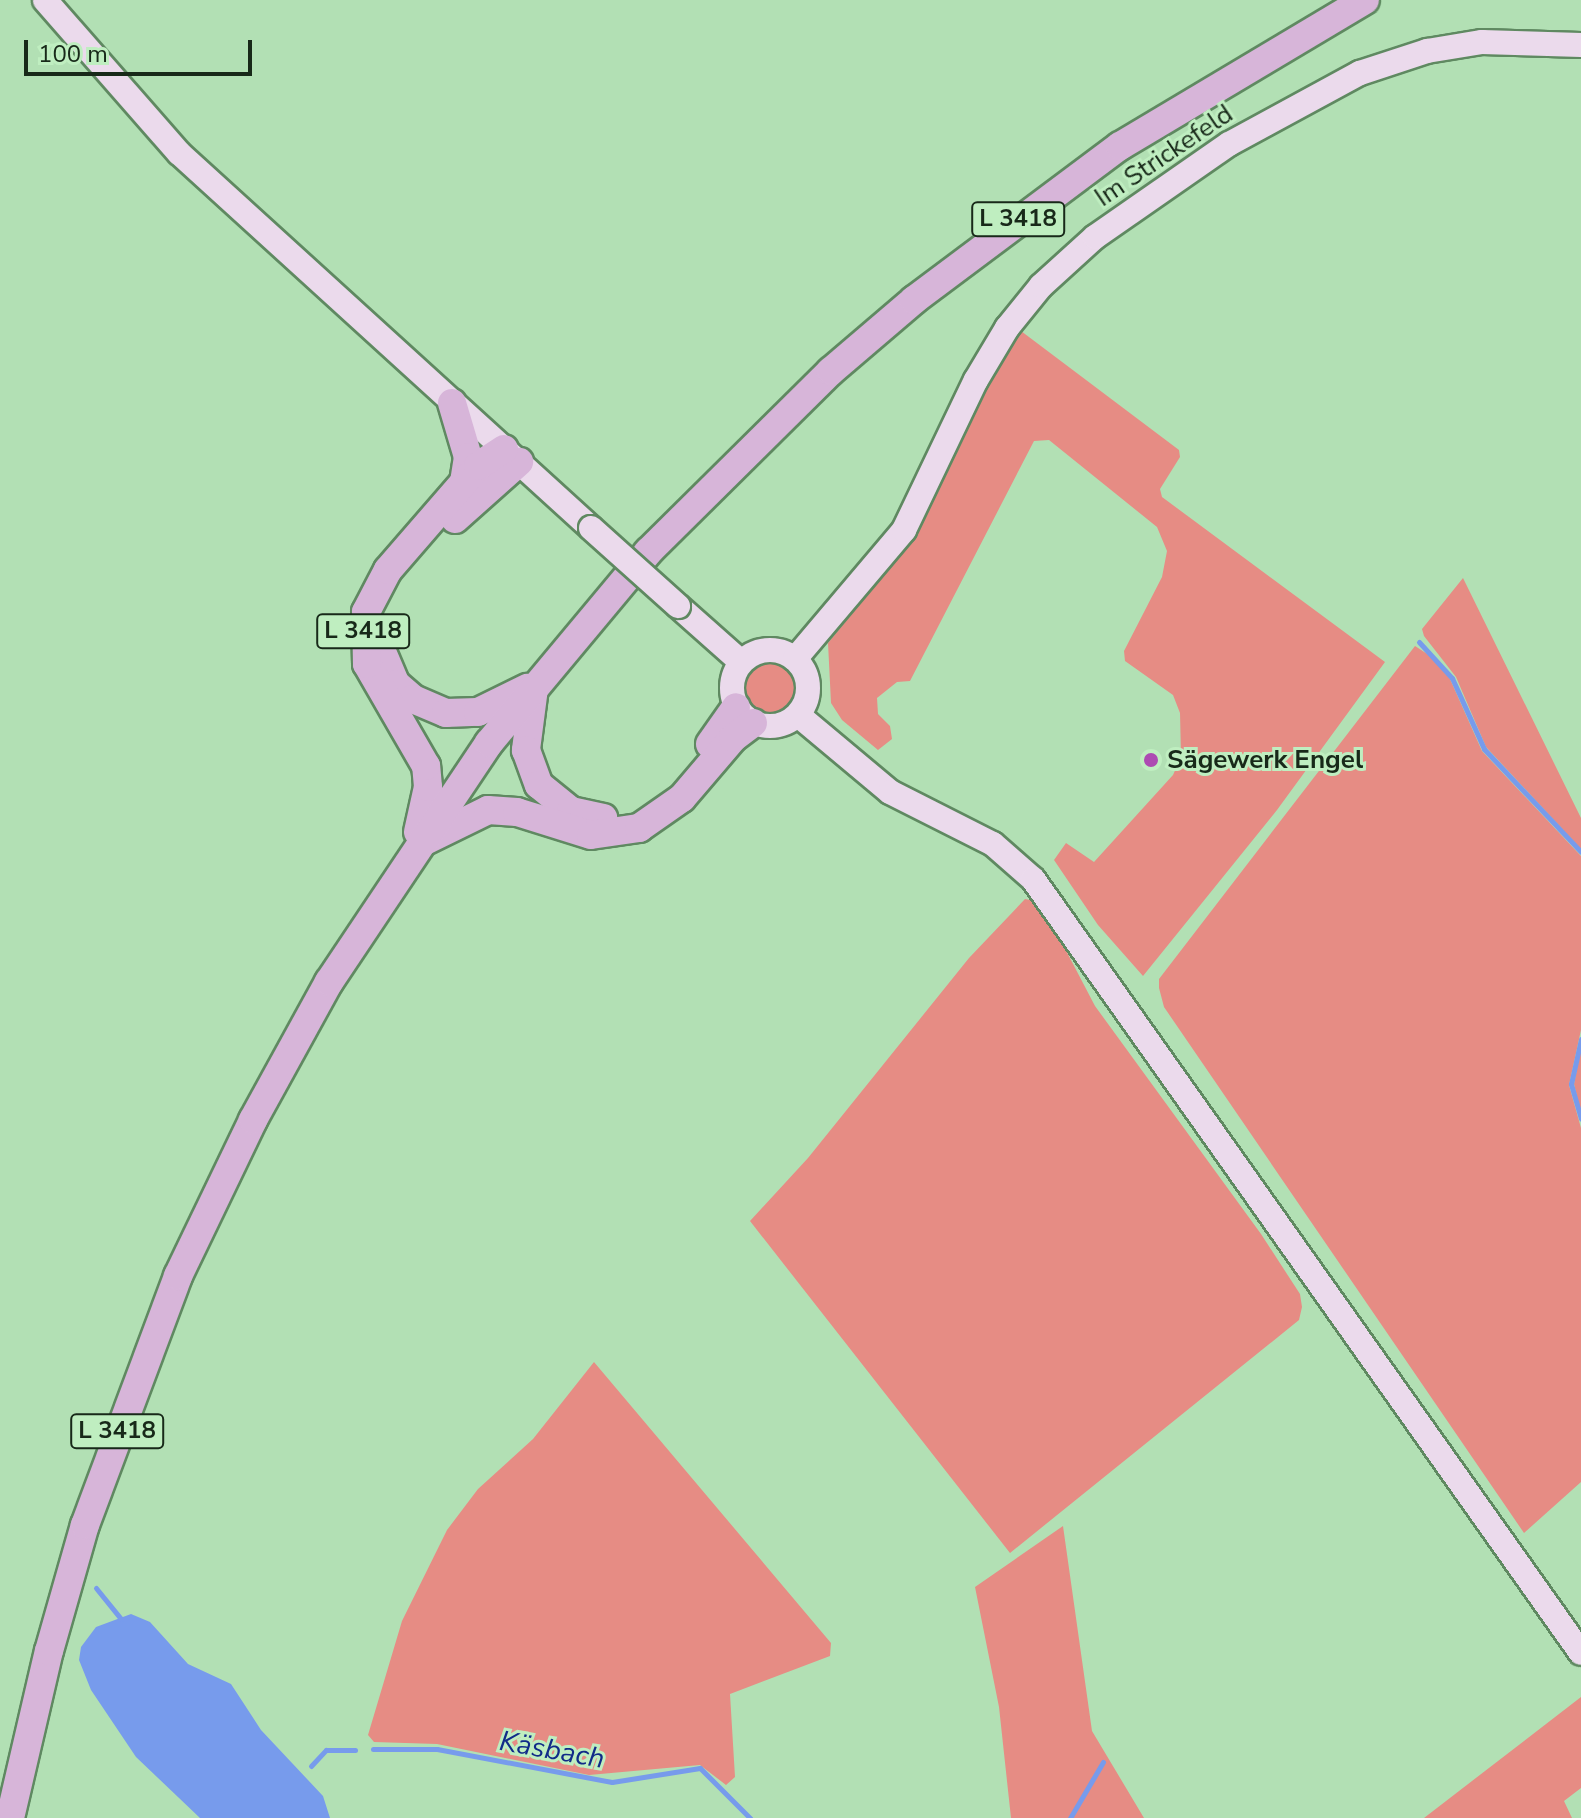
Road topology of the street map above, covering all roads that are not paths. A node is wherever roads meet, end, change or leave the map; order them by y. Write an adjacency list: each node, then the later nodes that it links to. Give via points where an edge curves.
1 (45, 0): 4 (main road, via 179,153)
2 (1365, 0): 9 (main road, L 3418, via 1120,146 914,300 831,371 648,552)
3 (1581, 45): 7 (main road, Im Strickefeld, via 1482,42 1427,51 1360,73 1229,144 1095,237 1055,271 1007,328 904,530)
4 (452, 403): 5 (main road); 6 (main road, via 468,457)
5 (512, 456): 6 (main road, L 3418); 8 (main road, bridge); 9 (main road, L 3418, via 401,581 383,613 381,641 396,684 432,709 478,712)
6 (464, 482): 12 (main road, L 3418, via 379,582 363,629 374,683 420,747 426,766 428,787)
7 (795, 659): 8 (main road, via 762,650); 11 (main road, via 807,680)
8 (741, 662): 10 (main road, via 732,684)
9 (535, 683): 10 (main road, via 527,732 531,768 552,798 590,817 629,814 662,793); 12 (main road, L 3418)
10 (745, 715): 11 (main road, via 777,726); 12 (main road, L 3418, via 682,798 639,828 591,835 517,812 488,810 461,819)
11 (798, 715): 13 (main road, via 890,792 993,844 1033,879)
12 (414, 848): 14 (main road, L 3418, via 282,1064 178,1276 85,1525)
13 (1581, 1653)
14 (10, 1818)

